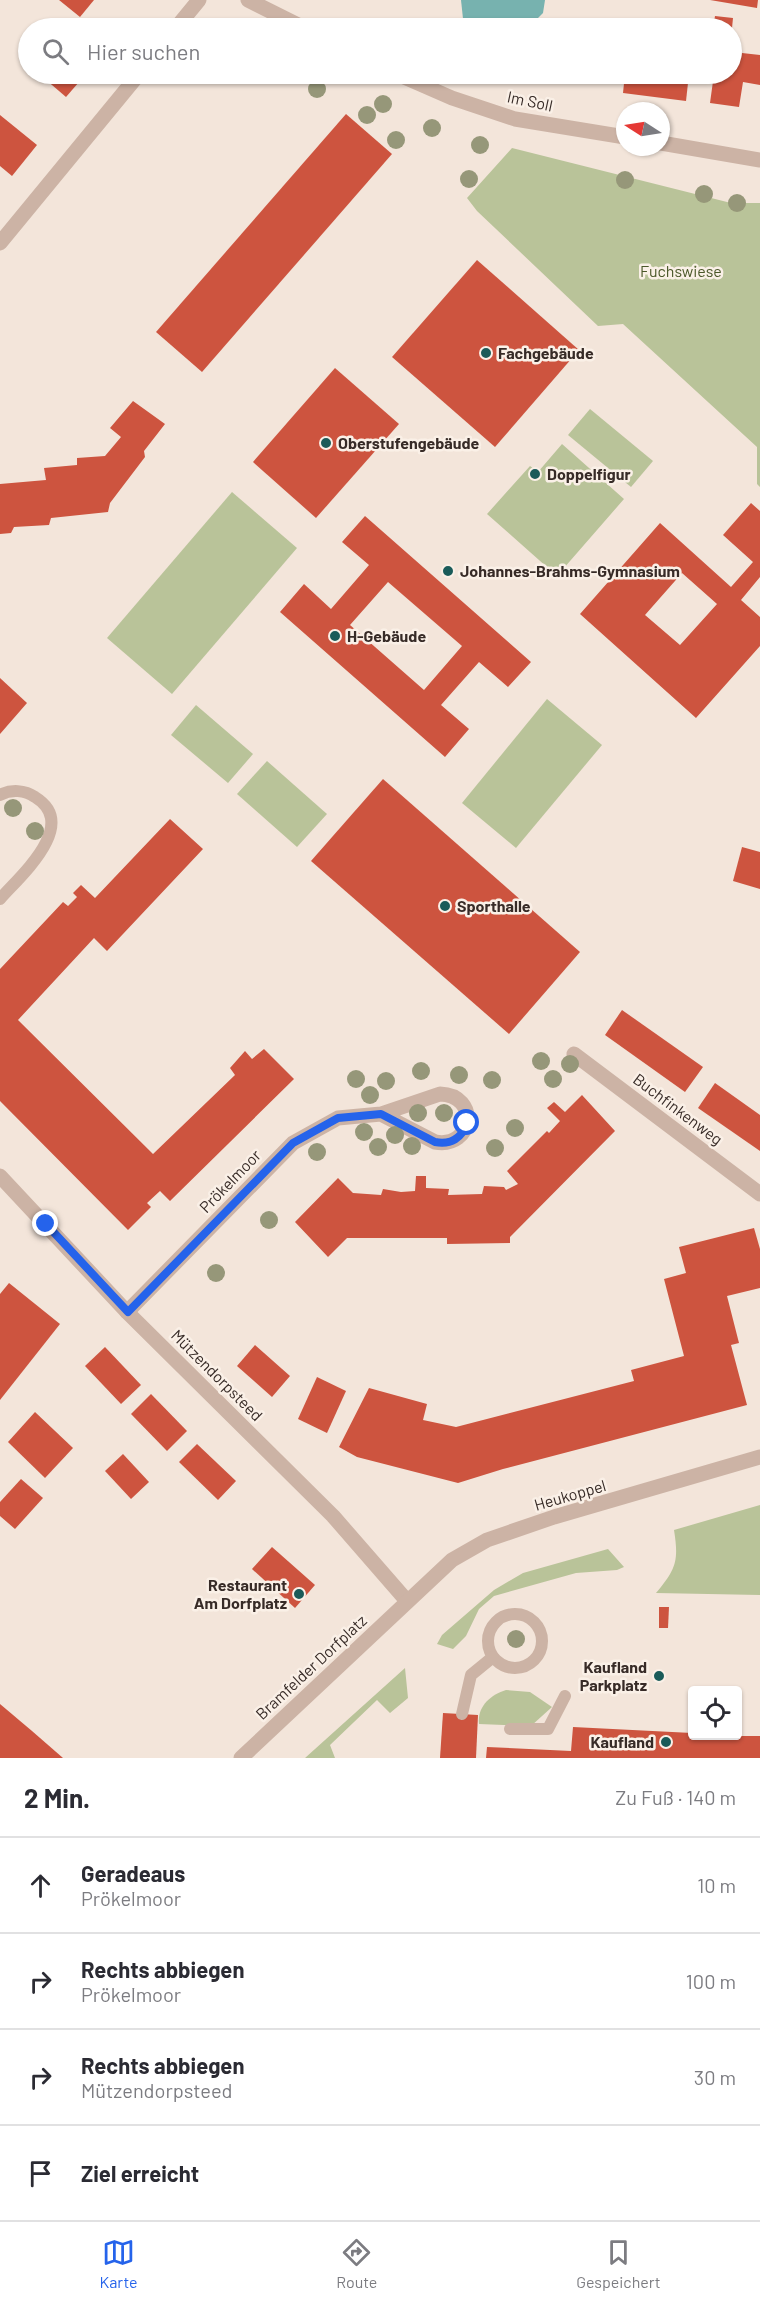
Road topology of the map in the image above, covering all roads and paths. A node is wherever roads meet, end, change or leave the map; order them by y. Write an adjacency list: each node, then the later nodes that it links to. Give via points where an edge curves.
1 (199, 0): 3 (street)
2 (248, 0): 4 (street)
3 (184, 18)
4 (284, 18)
5 (131, 84): 10 (street)
6 (420, 84): 7 (street, Im Soll, via 515,119)
7 (616, 136)
8 (670, 145): 9 (street)
9 (760, 160)
10 (0, 243)
11 (0, 795): 12 (lane, via 15,791 38,798 48,812 51,829 45,847)
12 (0, 899)
13 (574, 1054): 16 (street, Buchfinkenweg)
14 (381, 1114): 14 (street, Prökelmoor, via 442,1144 461,1136 467,1123 465,1107 447,1094); 17 (street, Prökelmoor, via 338,1118 293,1143)
15 (0, 1176): 17 (street, Mützendorpsteed)
16 (760, 1194)
17 (128, 1312): 19 (street, Mützendorpsteed, via 333,1516)
18 (760, 1457): 19 (street, Heukoppel, via 487,1540 452,1560)
19 (407, 1601): 24 (street, Bramfelder Dorfplatz)
20 (493, 1657): 20 (lane, via 514,1668 530,1664 542,1643 538,1627 518,1614 501,1618 489,1631); 22 (lane, via 471,1675)
21 (565, 1696): 23 (lane, via 548,1729)
22 (462, 1714)
23 (510, 1729)
24 (240, 1758)

